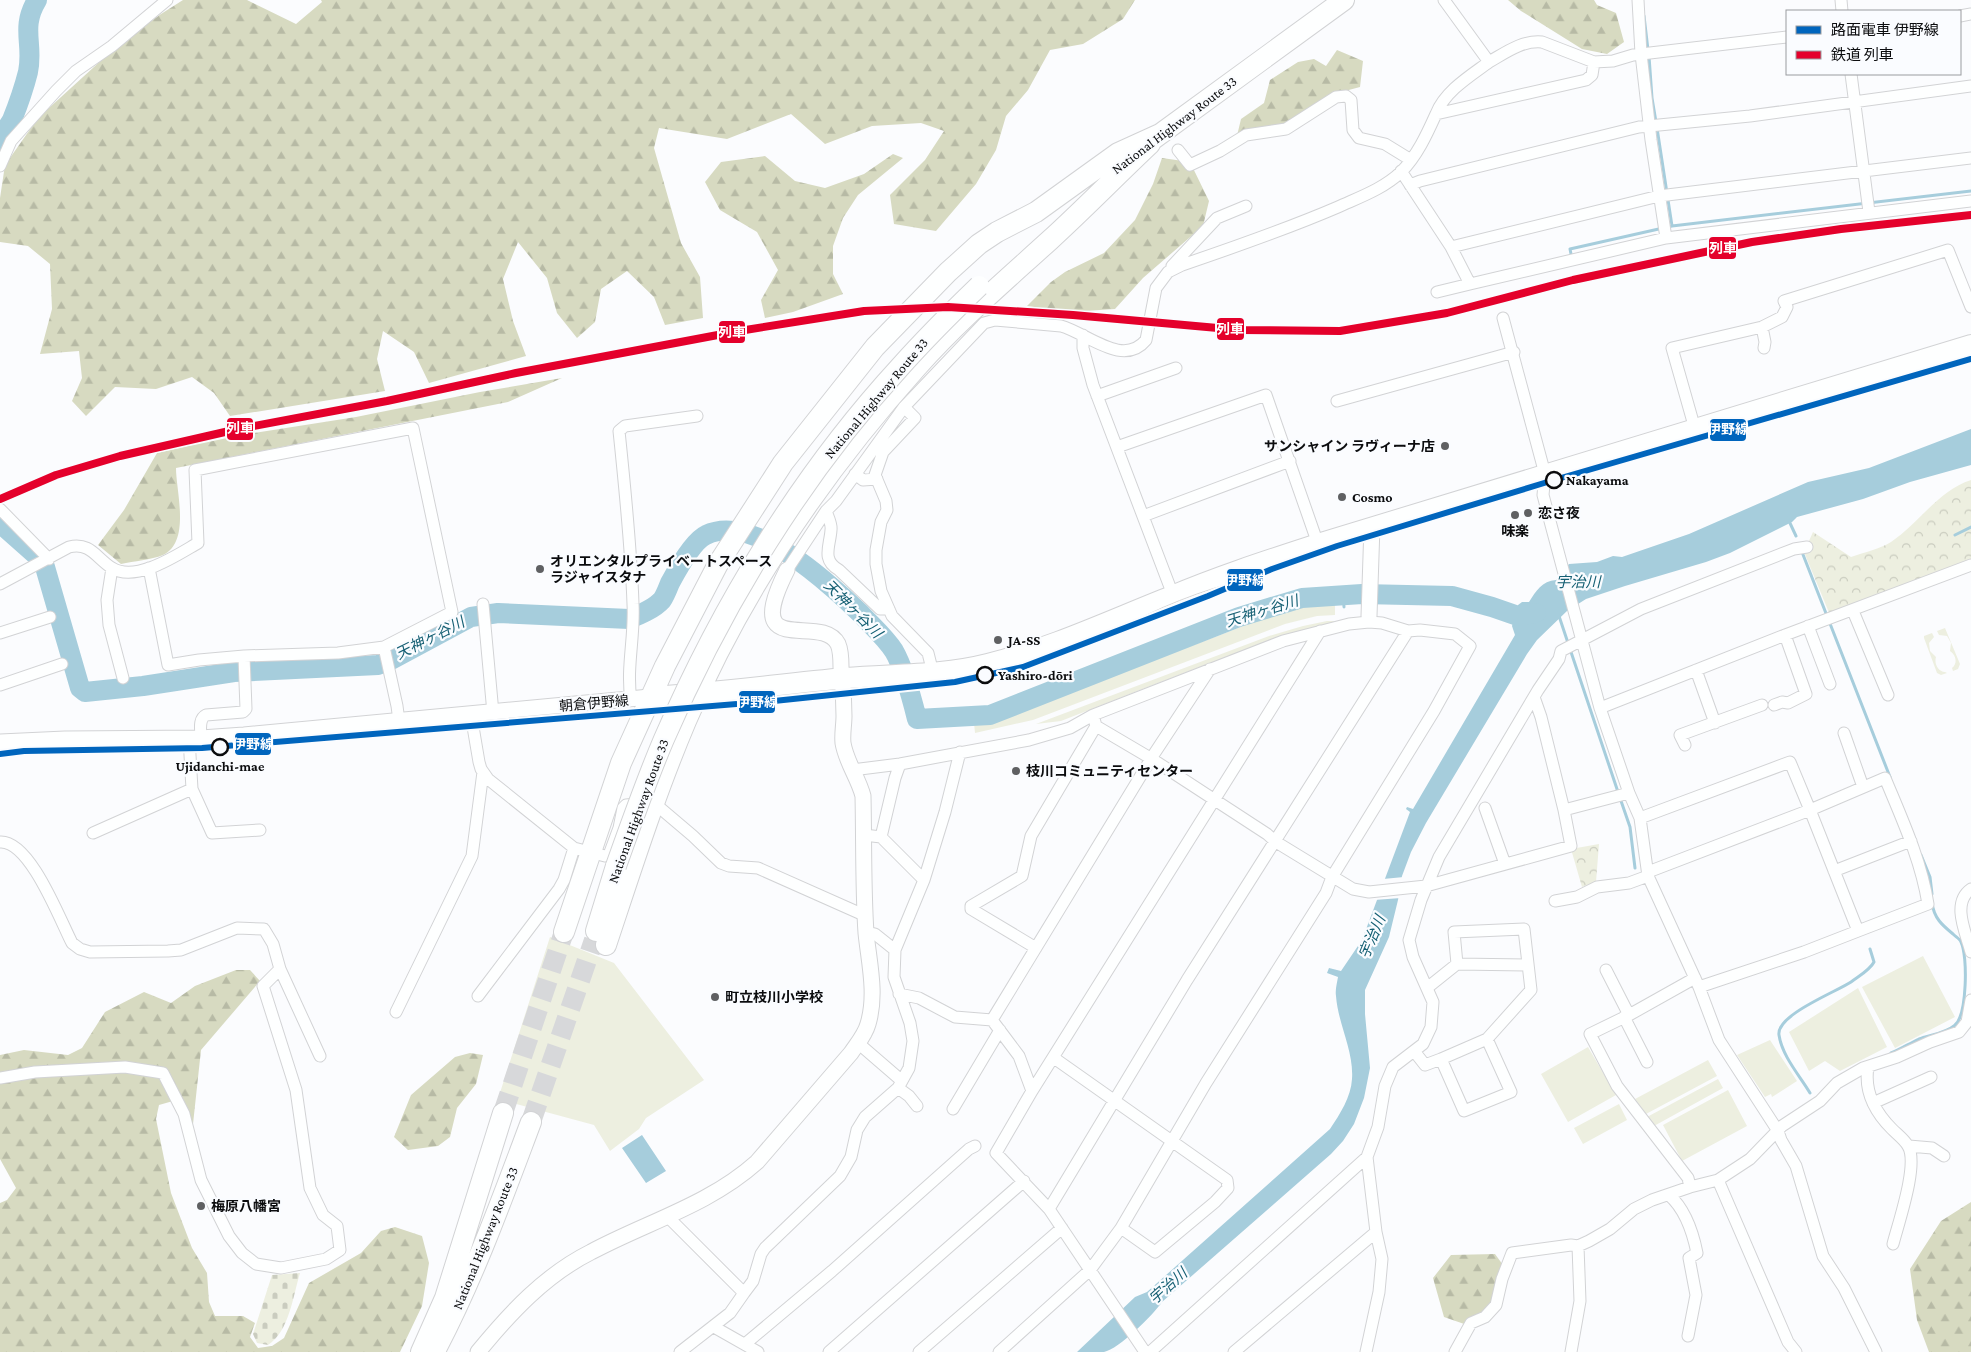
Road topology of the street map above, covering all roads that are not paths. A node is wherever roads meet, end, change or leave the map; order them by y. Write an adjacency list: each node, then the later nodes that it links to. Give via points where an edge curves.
1 (167, 0): 15 (street, via 76,72)
2 (1344, 0): 14 (highway, National Highway Route 33)
3 (1444, 0): 7 (street)
4 (1638, 0): 6 (street)
5 (1786, 37): 6 (street)
6 (1641, 54): 8 (street); 13 (street)
7 (1489, 62): 8 (street, via 1534,41); 12 (street, via 1466,78 1440,104)
8 (1594, 62): 12 (street, via 1592,75 1586,80)
9 (1851, 75): 11 (street)
10 (1971, 86): 11 (street)
11 (1856, 101): 13 (street); 21 (street)
12 (1436, 114): 18 (street)
13 (1650, 127): 22 (street); 23 (street)
14 (1162, 133): 31 (highway, National Highway Route 33, via 1065,209); 88 (highway, via 1118,153 1036,212 979,244 875,347 783,463 718,564 665,666)
15 (6, 139): 19 (street)
16 (1178, 150): 18 (street, via 1190,165 1246,136 1286,129 1336,97 1346,96 1351,100 1353,130 1359,138 1385,144)
17 (1971, 158): 21 (street)
18 (1411, 160): 20 (street)
19 (0, 166)
20 (1401, 171): 22 (street); 29 (street, via 1380,188 1308,220 1182,264)
21 (1863, 171): 23 (street); 26 (street)
22 (1410, 185): 28 (street)
23 (1659, 196): 27 (street); 28 (street)
24 (1971, 201): 26 (street)
25 (1246, 206): 29 (street, via 1217,218)
26 (1868, 206): 27 (street)
27 (1665, 231): 30 (street)
28 (1451, 247): 30 (street)
29 (1168, 272): 36 (street, via 1156,288 1146,340 1141,346 1118,352)
30 (1470, 284): 32 (street)
31 (988, 288): 85 (highway, via 864,429 796,523 731,628); 108 (highway, National Highway Route 33, bridge, via 898,368 802,491 750,570 706,650 644,787 616,866 600,942)
32 (1437, 292)
33 (1971, 307): 35 (street, via 1948,250 1784,301 1787,307 1782,317)
34 (1503, 318): 39 (street)
35 (1762, 327): 38 (street); 45 (street, via 1672,348)
36 (1083, 335): 41 (street, via 1083,348); 43 (street, via 1061,326 994,320 984,323)
37 (1971, 346): 45 (highway)
38 (1764, 348)
39 (1514, 352): 42 (street); 49 (street)
40 (1176, 368): 41 (street)
41 (1097, 396): 46 (street)
42 (1337, 401)
43 (904, 407): 48 (street); 50 (street, via 915,418 884,452 875,475)
44 (697, 416): 88 (street, via 625,426 618,431 634,603 629,689)
45 (1695, 429): 49 (highway)
46 (1117, 447): 47 (street, via 1266,395); 53 (street)
47 (1290, 461): 53 (street); 55 (street)
48 (855, 474): 50 (street, via 863,480); 52 (street)
49 (1545, 474): 54 (highway); 73 (street, via 1543,495)
50 (877, 480): 65 (street, via 887,510 878,536 876,564 881,591)
51 (0, 508): 57 (street)
52 (826, 511): 61 (street); 65 (street, via 832,528 827,554 834,567 880,608)
53 (1143, 516): 63 (street)
54 (1372, 526): 55 (highway); 68 (street)
55 (1318, 544): 63 (highway)
56 (1807, 547): 73 (street)
57 (48, 559): 59 (street, via 76,546 92,550); 62 (street)
58 (1971, 566): 66 (street)
59 (112, 568): 60 (street, via 121,571); 81 (street, via 107,600 109,625)
60 (149, 568): 75 (street, via 198,543 196,470 413,428 452,612); 76 (street, via 168,665 199,660)
61 (787, 570): 82 (street, via 772,607 776,622 787,630 816,631 834,638)
62 (0, 584)
63 (1173, 595): 80 (highway, via 1031,652 954,671)
64 (484, 605): 90 (street)
65 (889, 609): 80 (street, via 928,653)
66 (1854, 611): 69 (street); 86 (street)
67 (50, 617): 72 (street)
68 (1369, 619): 70 (street); 71 (street)
69 (1808, 626): 74 (street); 83 (street)
70 (1408, 631): 119 (street); 124 (street, via 1455,634 1470,646)
71 (1320, 632): 78 (street, via 1283,641); 107 (street)
72 (0, 633)
73 (1580, 635): 87 (street, via 1561,651); 89 (street)
74 (1785, 635): 79 (street); 94 (street, via 1806,694 1788,703 1768,705)
75 (385, 650): 76 (street); 92 (street)
76 (244, 659): 96 (street, via 246,709 203,716)
77 (62, 664): 84 (street)
78 (1210, 669): 93 (street); 100 (street)
79 (1696, 670): 89 (street); 94 (street)
80 (928, 673): 82 (highway)
81 (123, 678)
82 (844, 678): 85 (highway); 102 (street, via 843,739)
83 (1830, 684)
84 (0, 685)
85 (698, 694): 88 (highway); 108 (highway)
86 (1888, 696)
87 (1534, 697): 110 (street, via 1542,717); 126 (street)
88 (641, 698): 90 (street, 朝倉伊野線); 120 (highway, via 621,763)
89 (1600, 708): 106 (street)
90 (493, 712): 91 (street, 朝倉伊野線)
91 (471, 714): 92 (street, 朝倉伊野線); 103 (street, via 478,762)
92 (398, 721): 96 (street, 朝倉伊野線)
93 (1094, 721): 99 (street, via 1043,736); 100 (street); 133 (street, via 1031,836 1022,876 970,906)
94 (1715, 723): 98 (street, via 1680,736)
95 (1844, 733): 104 (street)
96 (195, 738): 97 (street, 朝倉伊野線); 105 (street)
97 (0, 742)
98 (1685, 745)
99 (960, 752): 101 (street); 125 (street)
100 (1152, 759): 107 (street); 133 (street)
101 (900, 764): 102 (street); 116 (street)
102 (852, 770): 115 (street, via 863,796)
103 (483, 772): 120 (street); 145 (street, via 472,856)
104 (1864, 787): 111 (street); 117 (street, via 1885,778)
105 (192, 788): 113 (street, via 212,833); 114 (street)
106 (1620, 795): 110 (street); 112 (street)
107 (1213, 800): 119 (street); 154 (street)
108 (654, 806): 120 (street, via 626,805 620,812 619,828 609,855); 129 (street, via 676,820 721,863 758,868)
109 (1486, 808): 121 (street)
110 (1564, 810): 121 (street, via 1571,846)
111 (1810, 810): 112 (street, via 1790,762); 122 (street); 123 (street)
112 (1640, 818): 123 (street)
113 (260, 830)
114 (93, 833)
115 (864, 835): 116 (street); 129 (street)
116 (881, 836): 125 (street)
117 (1911, 841): 122 (street); 130 (street, via 1928,904)
118 (0, 842): 138 (street, via 17,848 44,882 72,943 80,949 90,952 182,950 237,928 264,929 273,944)
119 (1276, 842): 124 (street); 162 (street, via 1187,980)
120 (582, 850): 131 (highway); 143 (street, via 559,889)
121 (1505, 864): 126 (street)
122 (1834, 871): 130 (street)
123 (1648, 874): 128 (street, via 1629,884 1597,887 1577,897); 140 (street)
124 (1332, 877): 126 (street, via 1357,890 1381,892); 169 (street, via 1326,893)
125 (924, 880): 134 (street)
126 (1421, 887): 141 (street, via 1409,940 1412,957)
127 (1971, 888): 135 (street, via 1965,893 1961,906)
128 (1555, 901)
129 (866, 916): 132 (street)
130 (1858, 931): 140 (street, via 1804,952)
131 (564, 932)
132 (866, 932): 134 (street, via 875,934); 151 (street, via 872,1002 868,1025)
133 (1036, 948): 147 (street)
134 (896, 950): 142 (street, via 894,977)
135 (1971, 952)
136 (1457, 964): 137 (street); 137 (street, via 1454,932 1524,929); 141 (street)
137 (1528, 965): 150 (street, via 1531,990)
138 (280, 969): 153 (street); 159 (street, via 263,986 296,1090 310,1188 323,1215 337,1226 340,1250 326,1259 281,1268 256,1264 242,1253 229,1236 200,1180 184,1114 163,1073 125,1067 35,1072)
139 (1606, 970): 146 (street)
140 (1697, 983): 146 (street); 168 (street, via 1719,1040)
141 (1427, 988): 152 (street, via 1433,1002 1431,1027 1422,1044)
142 (899, 994): 147 (street, via 919,998 956,1017); 160 (street, via 913,1041 908,1068)
143 (478, 996)
144 (1971, 1000): 148 (street)
145 (396, 1012)
146 (1627, 1016): 156 (street); 176 (street, via 1590,1034 1617,1086 1688,1178)
147 (992, 1020): 149 (street)
148 (1969, 1022): 157 (street, via 1959,1032)
149 (1000, 1030): 161 (street, via 1019,1056); 165 (street)
150 (1487, 1039): 155 (street); 155 (street, via 1511,1092 1464,1112)
151 (858, 1043): 160 (street); 179 (street, via 757,1162 724,1188)
152 (1414, 1050): 155 (street, via 1425,1065); 173 (street, via 1393,1067)
153 (320, 1056)
154 (1054, 1058): 161 (street); 162 (street)
155 (1441, 1059)
156 (1647, 1062)
157 (1868, 1067): 163 (street, via 1868,1088); 168 (street, via 1837,1083 1820,1101)
158 (1931, 1077): 163 (street)
159 (0, 1078)
160 (900, 1085): 164 (street); 186 (street, via 864,1117 857,1130 851,1157 840,1176 765,1248 753,1281)
161 (1032, 1091): 175 (street, via 996,1153)
162 (1115, 1101): 169 (street); 178 (street)
163 (1873, 1104): 171 (street)
164 (917, 1106)
165 (953, 1109)
166 (503, 1113): 191 (highway, via 445,1298)
167 (537, 1124): 192 (highway, National Highway Route 33, via 498,1240)
168 (1778, 1131): 174 (street, via 1750,1159); 205 (street, via 1796,1166 1823,1256 1844,1288)
169 (1172, 1141): 181 (street); 181 (street, via 1227,1180 1228,1188 1155,1252)
170 (975, 1146): 189 (street)
171 (1909, 1146): 172 (street, via 1932,1148); 183 (street, via 1909,1178)
172 (1944, 1156)
173 (1367, 1157): 182 (street); 199 (street)
174 (1718, 1180): 176 (street); 204 (street, via 1788,1342)
175 (1024, 1181): 178 (street); 196 (street)
176 (1690, 1186): 177 (street)
177 (1669, 1195): 184 (street, via 1634,1209 1610,1229); 188 (street, via 1685,1219 1697,1253 1689,1258 1696,1295)
178 (1049, 1209): 180 (street)
179 (667, 1216): 186 (street); 193 (street, via 589,1252 548,1280 527,1298)
180 (1062, 1228): 185 (street); 197 (street)
181 (1121, 1228): 185 (street)
182 (1376, 1232): 200 (street); 201 (street, via 1382,1260 1379,1292)
183 (1893, 1244)
184 (1578, 1246): 202 (street, via 1512,1253 1496,1305 1485,1317 1471,1323); 203 (street, via 1580,1301)
185 (1090, 1270): 190 (street); 198 (street)
186 (744, 1293): 187 (street, via 730,1313)
187 (714, 1327): 189 (street); 194 (street)
188 (1688, 1336)
189 (745, 1344): 195 (street)
190 (1142, 1348)
191 (421, 1352)
192 (435, 1352)
193 (478, 1352)
194 (680, 1352)
195 (758, 1352)
196 (829, 1352)
197 (919, 1352)
198 (999, 1352)
199 (1150, 1352)
200 (1234, 1352)
201 (1366, 1352)
202 (1455, 1352)
203 (1572, 1352)
204 (1796, 1352)
205 (1876, 1352)

